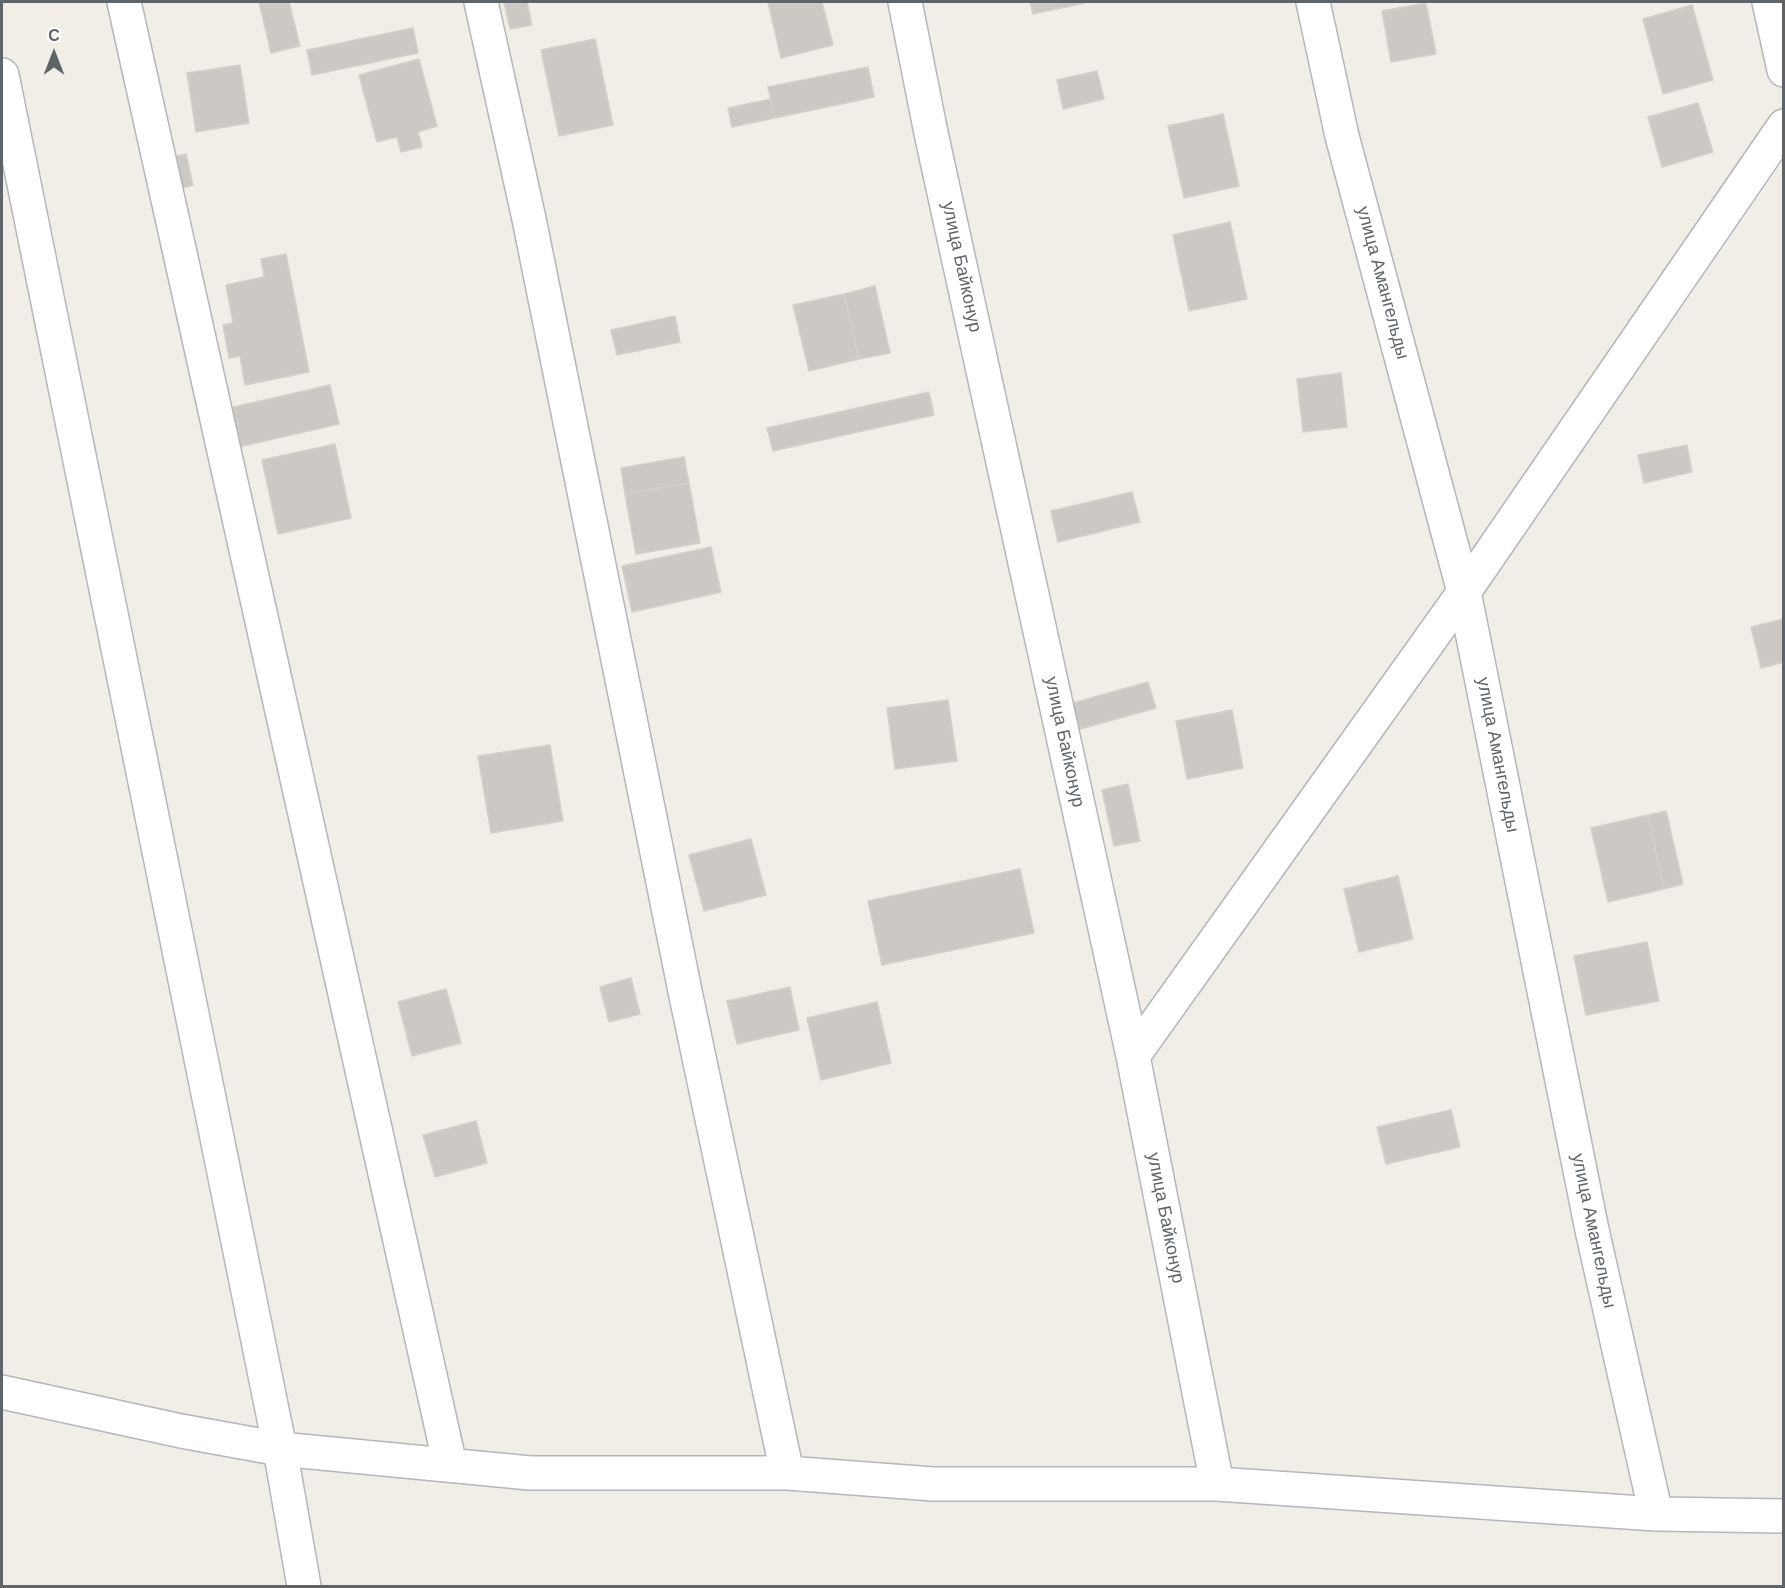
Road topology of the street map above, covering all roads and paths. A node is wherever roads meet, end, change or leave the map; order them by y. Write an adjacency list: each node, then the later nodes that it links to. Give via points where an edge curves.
1 (124, 2): 13 (street)
2 (481, 2): 14 (street)
3 (905, 2): 10 (street, улица Байконур)
4 (1313, 2): 9 (street, улица Амангельды, via 1342,135)
5 (1769, 2): 6 (street)
6 (1784, 70)
7 (2, 75): 12 (street)
8 (1784, 126): 9 (street)
9 (1464, 592): 10 (street); 16 (street, улица Амангельды, via 1592,1230)
10 (1133, 1056): 15 (street, улица Байконур)
11 (2, 1392): 12 (street)
12 (280, 1449): 13 (street); 18 (street)
13 (450, 1465): 14 (street, via 530,1473)
14 (788, 1473): 15 (street, via 933,1484)
15 (1217, 1484): 16 (street)
16 (1656, 1514): 17 (street)
17 (1784, 1515)
18 (304, 1587)

